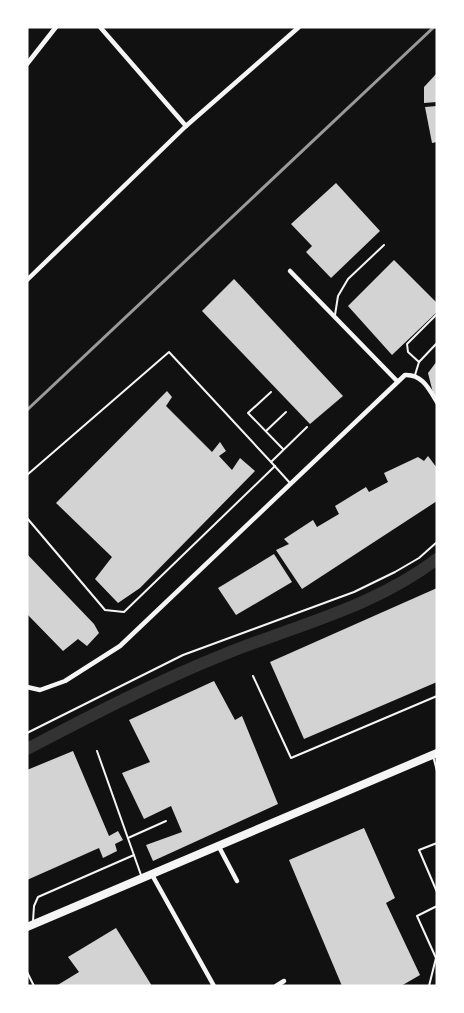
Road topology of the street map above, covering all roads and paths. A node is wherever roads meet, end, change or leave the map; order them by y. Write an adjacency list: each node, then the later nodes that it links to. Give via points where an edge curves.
1 (56, 27): 4 (street)
2 (100, 27): 5 (street)
3 (299, 27): 5 (street)
4 (27, 64)
5 (186, 126): 8 (street)
6 (384, 245): 10 (lane, via 348,279 338,296)
7 (290, 271): 10 (street)
8 (27, 280)
9 (437, 314): 12 (lane, via 407,344 408,352)
10 (335, 318): 14 (street)
11 (437, 343): 12 (lane)
12 (419, 362): 13 (lane)
13 (415, 375): 14 (street, via 405,375); 16 (street)
14 (397, 381): 24 (street)
15 (271, 392): 19 (lane, via 248,413)
16 (437, 402)
17 (286, 412): 19 (lane)
18 (307, 427): 20 (lane)
19 (266, 431): 20 (lane)
20 (283, 449): 21 (lane)
21 (271, 462): 22 (lane); 23 (lane, via 169,352)
22 (275, 466): 24 (lane); 25 (lane, via 124,612 105,610)
23 (27, 475)
24 (290, 483): 28 (street, via 120,646 65,681 40,690)
25 (27, 518)
26 (437, 542): 30 (path, via 395,572 354,592 183,656)
27 (253, 676): 29 (lane, via 291,758)
28 (27, 687)
29 (437, 696)
30 (27, 734)
31 (97, 751): 35 (lane)
32 (435, 753): 33 (lane); 37 (main road)
33 (437, 771)
34 (166, 821): 35 (lane)
35 (128, 838): 38 (lane)
36 (437, 843): 42 (lane, via 419,850)
37 (218, 845): 39 (main road); 41 (street)
38 (134, 855): 40 (lane); 44 (lane, via 38,897)
39 (151, 873): 40 (main road); 48 (street)
40 (141, 877): 44 (main road)
41 (237, 881)
42 (437, 892)
43 (437, 906): 50 (lane, via 417,916 436,958)
44 (30, 926)
45 (27, 972): 47 (lane)
46 (284, 981): 49 (street)
47 (34, 986)
48 (214, 986)
49 (276, 986)
50 (429, 986)

